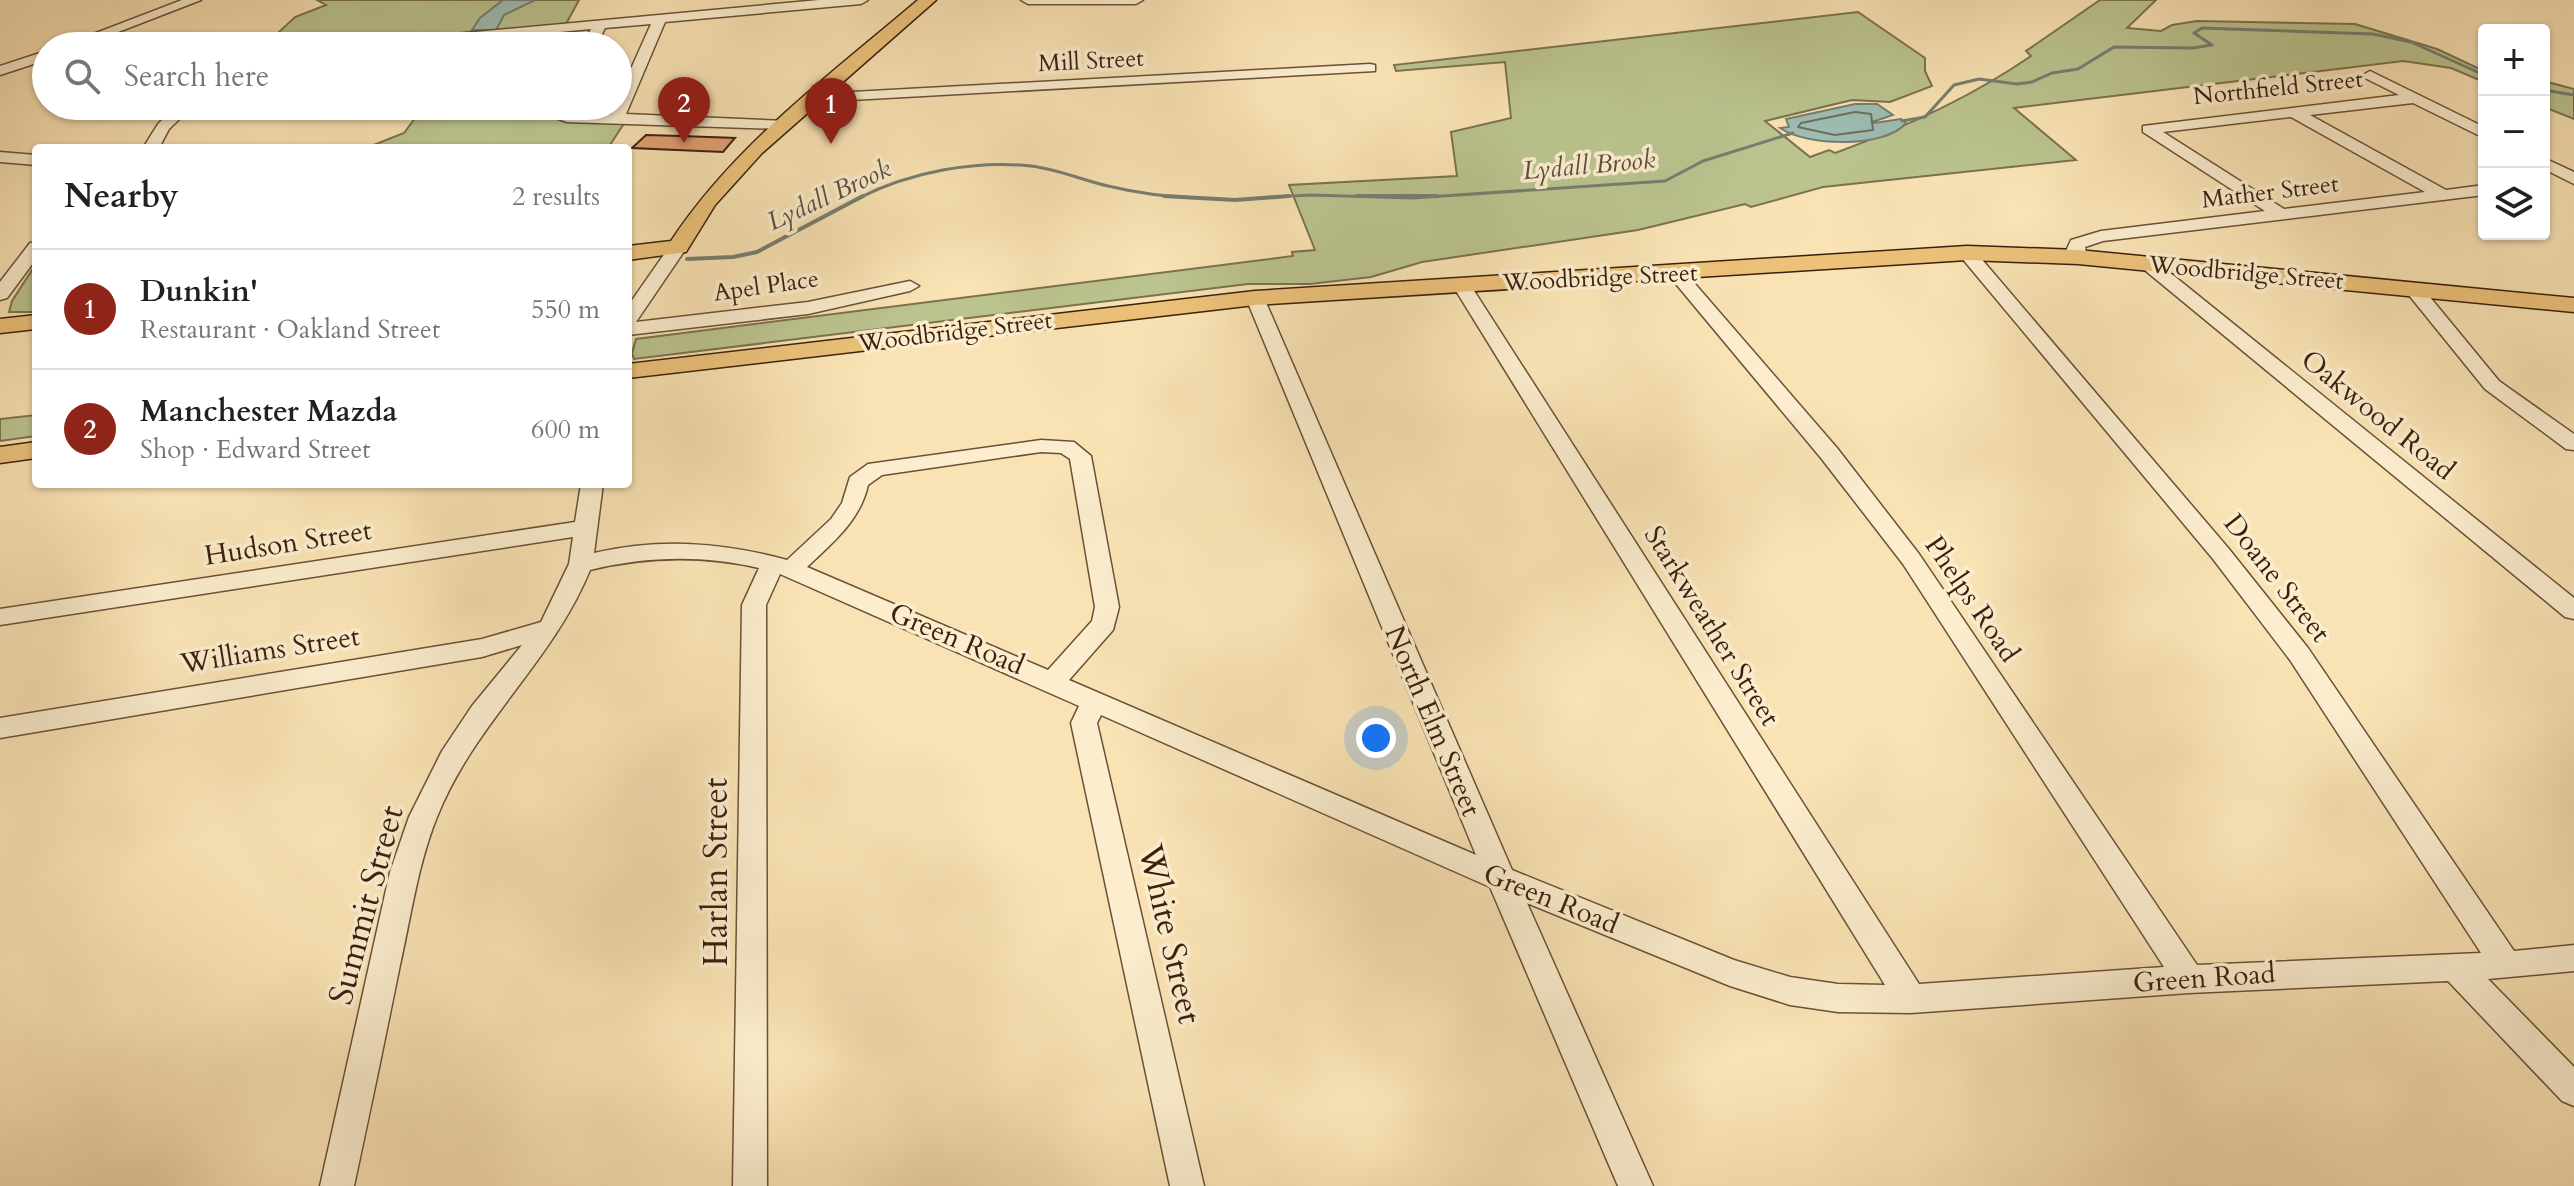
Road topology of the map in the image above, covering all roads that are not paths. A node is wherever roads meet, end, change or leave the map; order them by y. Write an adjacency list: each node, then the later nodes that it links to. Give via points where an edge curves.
1 (194, 0): 8 (street)
2 (861, 0): 6 (street)
3 (928, 0): 16 (main road)
4 (1028, 0): 5 (street)
5 (1136, 0)
6 (660, 19): 7 (street); 15 (street)
7 (600, 24): 9 (street); 10 (street)
8 (107, 32)
9 (519, 32)
10 (596, 32)
11 (32, 60): 13 (street)
12 (1370, 68): 16 (street, Mill Street)
13 (0, 71)
14 (2370, 75): 17 (street)
15 (632, 83)
16 (815, 98): 21 (main road)
17 (2414, 98): 18 (street, Northfield Street); 22 (street)
18 (2292, 111): 30 (street); 31 (street, Northfield Street, via 2148,129)
19 (632, 118): 21 (street)
20 (170, 120): 23 (street)
21 (783, 124): 32 (main road, via 735,169)
22 (2478, 130)
23 (153, 144)
24 (0, 157): 25 (street)
25 (32, 160)
26 (2550, 166): 27 (street)
27 (2574, 179): 28 (street)
28 (2550, 181)
29 (2478, 191): 30 (street, Mather Street)
30 (2443, 195): 31 (street, Mather Street)
31 (2282, 215): 36 (street, Mather Street, via 2086,239 2077,244)
32 (678, 247): 34 (main road); 45 (street)
33 (32, 252): 42 (street)
34 (632, 253)
35 (1967, 253): 36 (main road, Woodbridge Street); 38 (main road, Woodbridge Street); 65 (street, Doane Street, via 2299,654)
36 (2078, 257): 37 (main road, Woodbridge Street)
37 (2147, 263): 41 (main road, Woodbridge Street); 57 (street, Oakwood Road)
38 (1677, 274): 40 (main road, Woodbridge Street); 67 (street, Phelps Road, via 1911,559)
39 (910, 286): 48 (street, Apel Place, via 796,310)
40 (1462, 286): 43 (main road, Woodbridge Street); 68 (street, Starkweather Street)
41 (2413, 289): 44 (main road, Woodbridge Street); 50 (street, via 2492,385)
42 (0, 294)
43 (1255, 298): 49 (main road, Woodbridge Street); 63 (street, North Elm Street)
44 (2574, 305)
45 (632, 314)
46 (32, 322): 47 (main road)
47 (0, 326)
48 (632, 329)
49 (632, 371)
50 (2574, 444)
51 (32, 451): 52 (main road)
52 (0, 455)
53 (591, 488): 54 (street, Summit Street)
54 (585, 528): 55 (street, Summit Street); 58 (street, Hudson Street)
55 (581, 564): 56 (street, Green Road, via 697,548); 59 (street, Summit Street)
56 (782, 566): 60 (street, Green Road); 60 (street, via 839,524 853,504 858,482 876,469 1066,447 1080,456 1107,607 1104,624); 71 (street, Harlan Street, via 754,605)
57 (2574, 611)
58 (0, 617)
59 (550, 628): 62 (street, Williams Street, via 482,648); 70 (street, Summit Street, via 481,713 423,817 405,872)
60 (1053, 681): 61 (street, Green Road)
61 (1095, 700): 63 (street, Green Road); 72 (street, White Street, via 1084,723)
62 (0, 728)
63 (1503, 879): 68 (street, Green Road, via 1730,972 1790,991); 73 (street, North Elm Street)
64 (2574, 958): 65 (street, Green Road)
65 (2506, 965): 66 (street, Green Road)
66 (2454, 966): 67 (street, Green Road); 69 (street)
67 (2189, 979): 68 (street, Green Road)
68 (1911, 999)
69 (2574, 1090)
70 (337, 1186)
71 (750, 1186)
72 (1187, 1186)
73 (1636, 1186)

